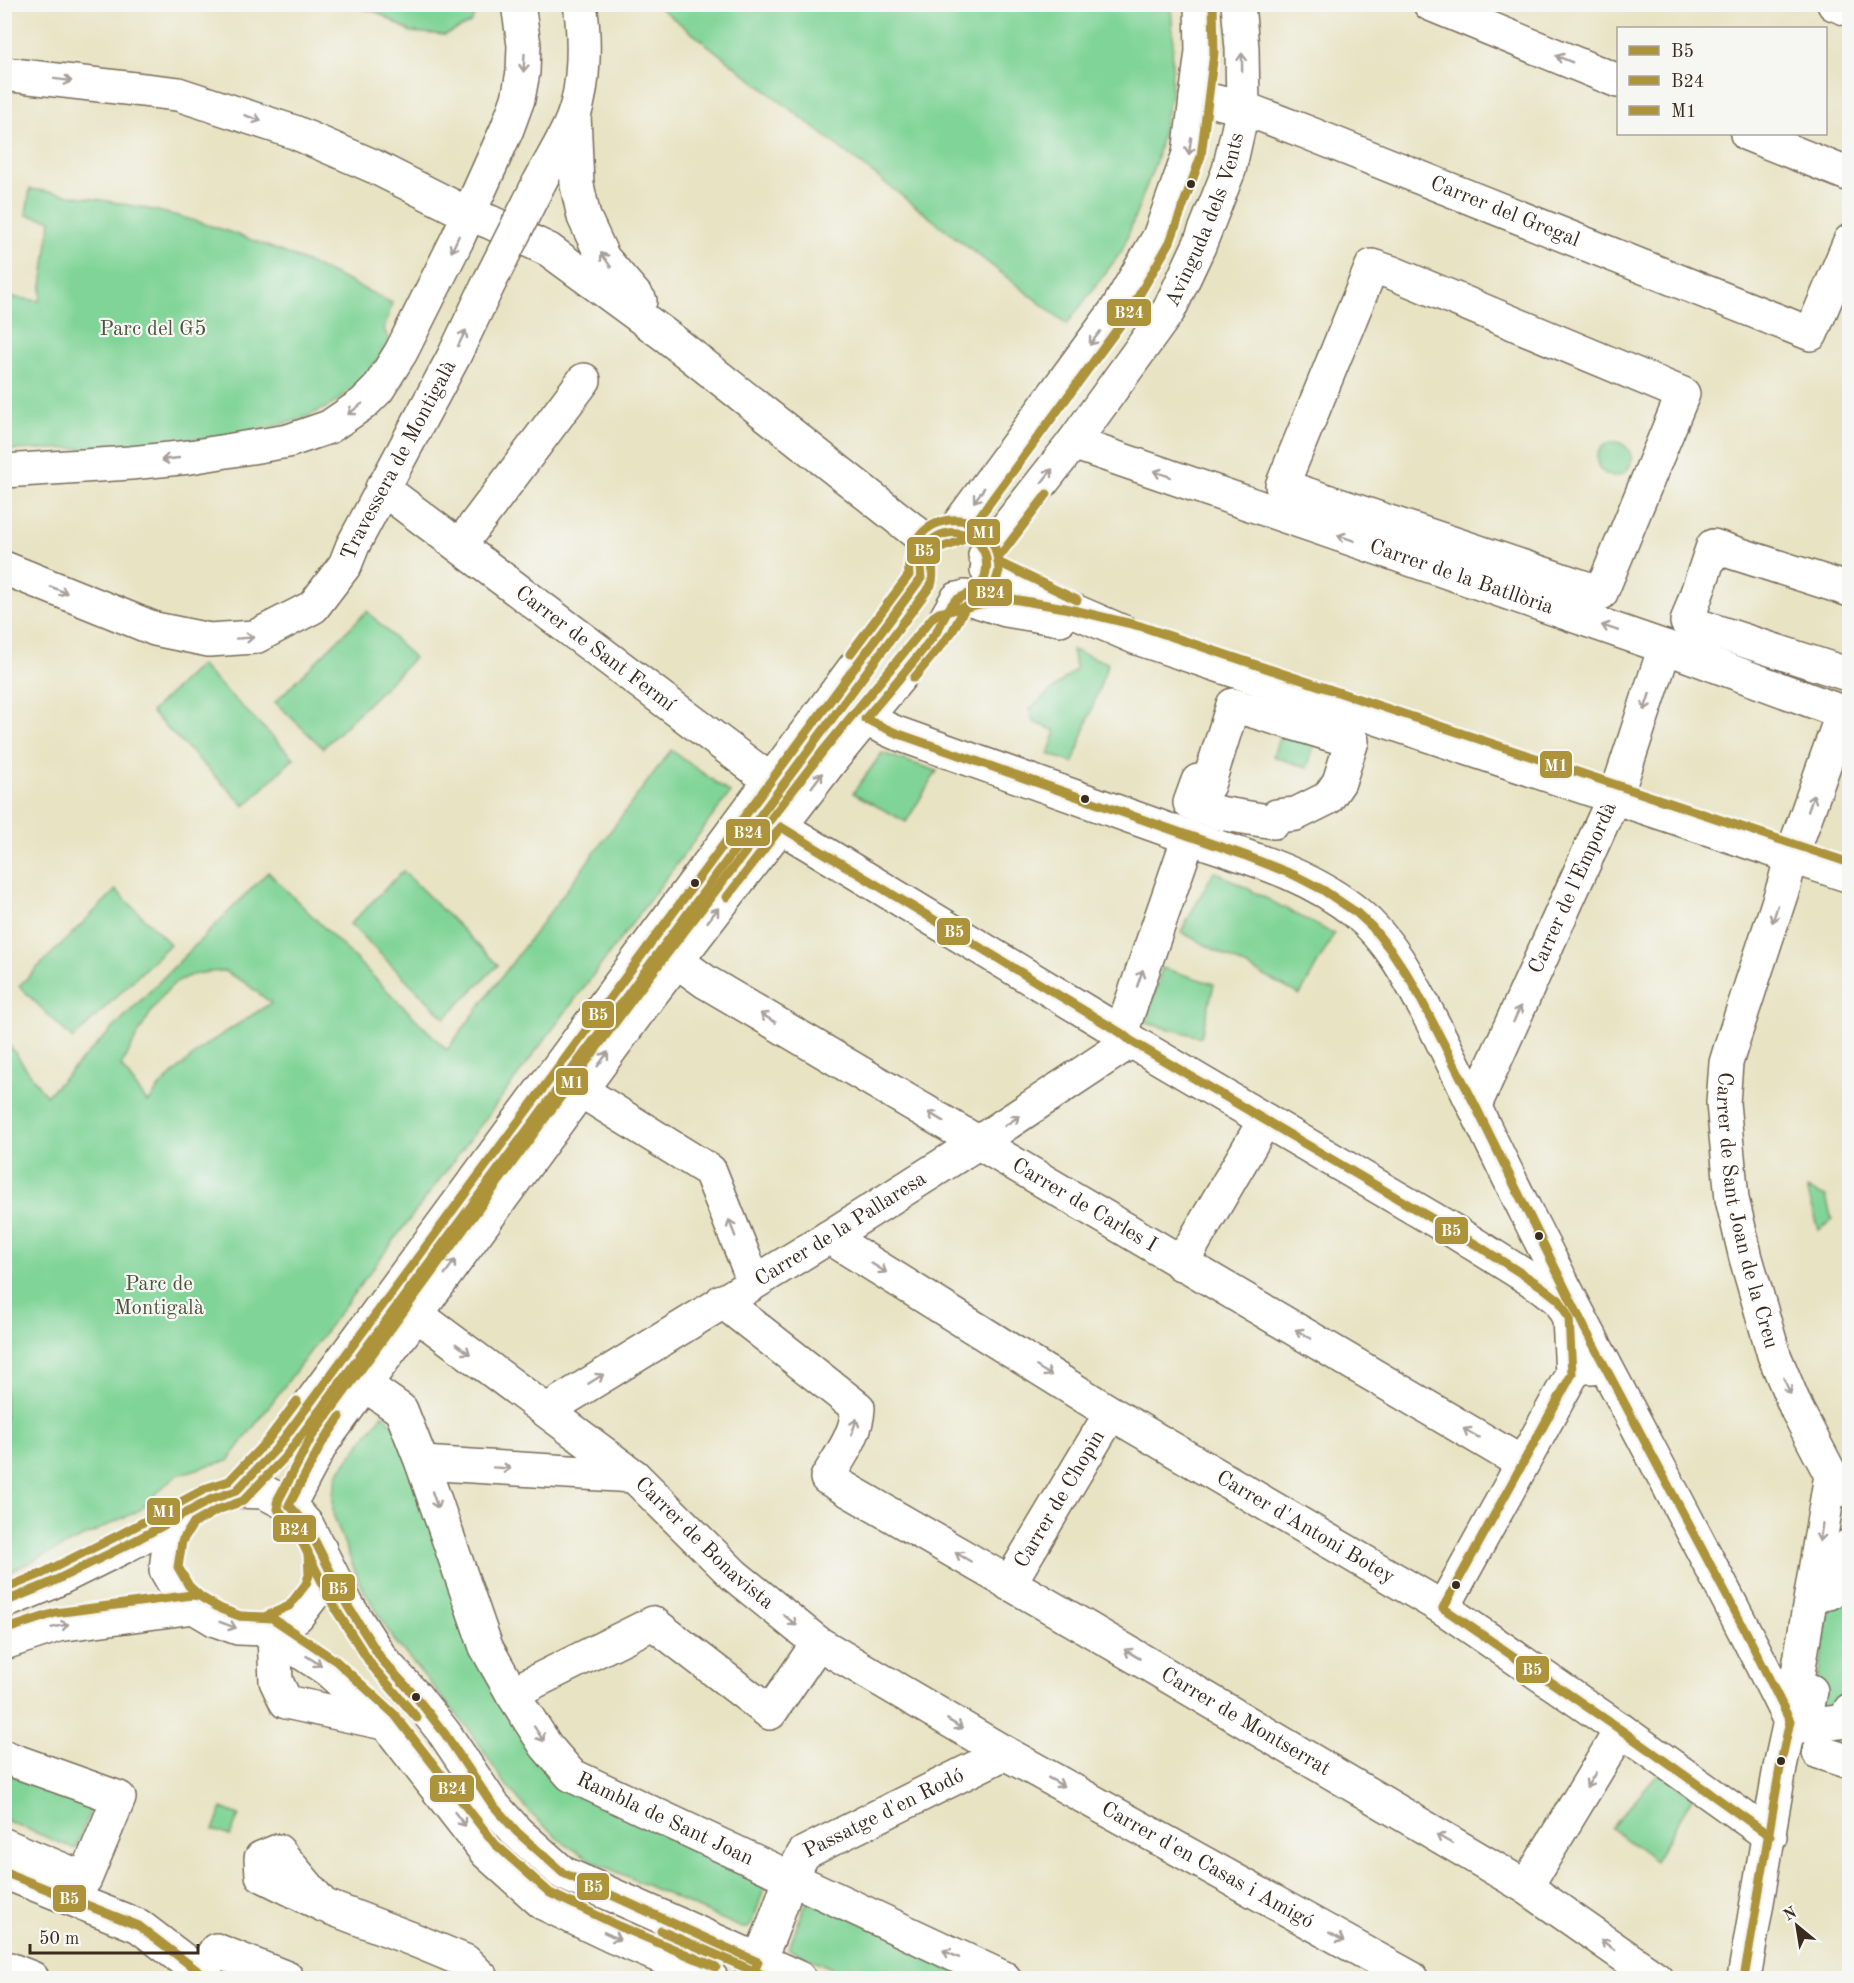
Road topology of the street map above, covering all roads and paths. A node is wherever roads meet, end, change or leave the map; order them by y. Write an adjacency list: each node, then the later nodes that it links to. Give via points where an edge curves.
1 (518, 4): 15 (street, one-way to 15, via 524,45 518,99)
2 (580, 4): 12 (street, Travessera de Montigalà, via 584,54)
3 (1201, 4): 10 (street, Avinguda dels Vents, via 1202,51)
4 (1238, 4): 11 (street, Avinguda dels Vents, one-way to 4)
5 (1430, 4): 9 (street, one-way to 5)
6 (1834, 4): 7 (street)
7 (1850, 10)
8 (4, 74): 15 (street, one-way to 15, via 178,94 294,132 374,166)
9 (1617, 81)
10 (1196, 97): 11 (street, Carrer del Gregal); 23 (street, Avinguda dels Vents, one-way to 23, via 1189,154 1159,237 1118,309)
11 (1243, 108): 16 (street, Carrer del Gregal, via 1811,334); 19 (street, Avinguda dels Vents, via 1229,170 1168,310)
12 (574, 115): 17 (street, one-way to 12, via 603,258 584,217 577,185); 22 (street, Travessera de Montigalà, one-way to 12, bridge, via 454,356)
13 (1750, 135): 14 (street)
14 (1850, 175)
15 (468, 214): 17 (street, via 549,250); 20 (street, one-way to 20, via 390,372 364,403 329,426 288,441 190,457)
16 (1850, 241)
17 (669, 338): 23 (street)
18 (584, 380): 24 (street)
19 (1073, 443): 25 (street, Avinguda dels Vents, one-way to 19); 31 (street, Carrer de la Batllòria, one-way to 19)
20 (4, 471)
21 (1282, 486): 21 (street, via 1372,266 1683,394 1601,593)
22 (382, 488): 24 (street, Carrer de Sant Fermí); 26 (street, Travessera de Montigalà, one-way to 22, via 155,629 209,640 255,637 313,607 345,565)
23 (940, 537): 25 (street, via 973,538 981,546); 27 (street, via 920,559)
24 (460, 545): 35 (street, Carrer de Sant Fermí)
25 (986, 563): 29 (street, via 984,580 977,590); 30 (street, via 1048,600)
26 (4, 568)
27 (921, 578): 29 (street, via 935,594); 35 (street)
28 (1850, 590): 32 (street, via 1713,546 1688,622)
29 (955, 607): 30 (street, via 1006,610); 34 (street)
30 (1137, 638): 36 (street)
31 (1665, 647): 33 (street, Carrer de la Batllòria); 36 (street, Carrer de l'Empordà, one-way to 36)
32 (1850, 675)
33 (1846, 713): 40 (street, Carrer de Sant Joan de la Creu, one-way to 33)
34 (865, 719): 38 (street, one-way to 34); 39 (street)
35 (770, 780): 38 (street); 42 (street)
36 (1613, 798): 40 (street); 45 (street, Carrer de l'Empordà, one-way to 36)
37 (1274, 822): 37 (street, via 1220,813 1190,803 1198,781 1208,784 1233,705 1352,741 1339,782 1328,798 1296,814 1277,816)
38 (781, 827): 42 (street, one-way to 38); 43 (street)
39 (1189, 837): 43 (street, one-way to 39); 44 (street, via 1294,875 1357,913 1392,952 1412,982)
40 (1791, 858): 41 (street); 65 (street, Carrer de Sant Joan de la Creu, one-way to 65, via 1726,1063 1723,1103 1732,1199 1774,1355 1797,1410)
41 (1850, 876)
42 (664, 952): 46 (street, one-way to 42); 49 (street, Carrer de Carles I, one-way to 42, via 706,982); 66 (street, via 282,1442)
43 (1126, 1037): 48 (street); 49 (street, Carrer de la Pallaresa, one-way to 43)
44 (1444, 1045): 45 (street); 47 (street)
45 (1497, 1057): 47 (street, Carrer de l'Empordà)
46 (580, 1090): 54 (street, one-way to 46, via 710,1171); 56 (street, one-way to 46)
47 (1475, 1105): 50 (street)
48 (1265, 1120): 52 (street); 53 (street)
49 (979, 1142): 51 (street, Carrer de la Pallaresa); 53 (street, Carrer de Carles I)
50 (1522, 1205): 52 (street, via 1508,1234); 58 (street)
51 (829, 1237): 54 (street, Carrer de la Pallaresa); 61 (street, Carrer d'Antoni Botey, one-way to 61)
52 (1480, 1247): 57 (street, via 1560,1300 1569,1318)
53 (1181, 1263): 63 (street, Carrer de Carles I, one-way to 53)
54 (754, 1282): 55 (street, Carrer de la Pallaresa)
55 (722, 1301): 60 (street, Carrer de la Pallaresa, one-way to 55); 71 (street, Carrer de Montserrat, one-way to 55, via 827,1478 850,1438 858,1408)
56 (416, 1314): 59 (street); 60 (street, Carrer de Bonavista, one-way to 60)
57 (1572, 1374): 58 (street, via 1581,1367 1594,1367); 63 (street)
58 (1609, 1375): 80 (street)
59 (364, 1384): 62 (street, Rambla de Sant Joan, via 401,1410); 67 (street, via 322,1443)
60 (547, 1410): 64 (street, Carrer de Bonavista)
61 (1111, 1413): 71 (street, Carrer de Chopin); 74 (street, Carrer d'Antoni Botey)
62 (422, 1463): 64 (street, one-way to 64); 78 (street, Rambla de Sant Joan, one-way to 78, via 486,1647)
63 (1522, 1463): 74 (street)
64 (634, 1476): 77 (street, Carrer de Bonavista, one-way to 77, via 734,1575)
65 (1840, 1483): 80 (street, one-way to 80)
66 (236, 1491): 67 (street, via 264,1492); 68 (street)
67 (289, 1504): 70 (street)
68 (185, 1515): 72 (street); 73 (street, via 170,1537 166,1570 180,1594)
69 (1850, 1545): 79 (street, via 1840,1553 1833,1571 1804,1726 1848,1721)
70 (320, 1548): 75 (street, via 321,1577 317,1590 297,1616); 94 (street, via 346,1605 382,1660 416,1697 492,1804 518,1832 563,1872)
71 (1010, 1584): 91 (street, Carrer de Montserrat, one-way to 71)
72 (4, 1602)
73 (194, 1607): 75 (street, one-way to 75, via 238,1629); 76 (street, one-way to 73, via 58,1625)
74 (1443, 1608): 82 (street, Carrer d'Antoni Botey)
75 (270, 1632): 81 (street, one-way to 81, via 328,1671); 81 (street, via 276,1681 286,1702)
76 (4, 1643)
77 (818, 1643): 78 (street, via 770,1713 653,1623); 84 (street, Carrer de Bonavista, one-way to 84)
78 (512, 1693): 90 (street, Rambla de Sant Joan, one-way to 90, via 546,1746 571,1775)
79 (1850, 1710)
80 (1790, 1721): 87 (street)
81 (386, 1723): 101 (street, one-way to 101, via 486,1852 543,1903)
82 (1621, 1730): 87 (street, Carrer d'Antoni Botey); 91 (street, one-way to 91)
83 (1819, 1752): 86 (street)
84 (1005, 1754): 90 (street, Passatge d'en Rodó, via 804,1853); 104 (street, Carrer d'en Casas i Amigó, one-way to 104)
85 (4, 1756): 88 (street, via 119,1798 85,1878)
86 (1850, 1762)
87 (1770, 1836): 106 (street)
88 (4, 1845)
89 (4, 1872): 95 (street, via 140,1926)
90 (790, 1879): 94 (street, Passatge d'en Rodó); 103 (street, Rambla de Sant Joan, one-way to 90)
91 (1526, 1887): 105 (street, Carrer de Montserrat, one-way to 91)
92 (323, 1905): 100 (street, via 465,1961)
93 (4, 1967): 96 (street)
94 (754, 1970): 102 (street)
95 (204, 1975): 99 (street, via 216,1950)
96 (32, 1978)
97 (232, 1978): 98 (street, via 223,1968 225,1963)
98 (264, 1978)
99 (287, 1978)
100 (482, 1978)
101 (711, 1978)
102 (799, 1978)
103 (1004, 1978)
104 (1411, 1978)
105 (1656, 1978)
106 (1744, 1978)

